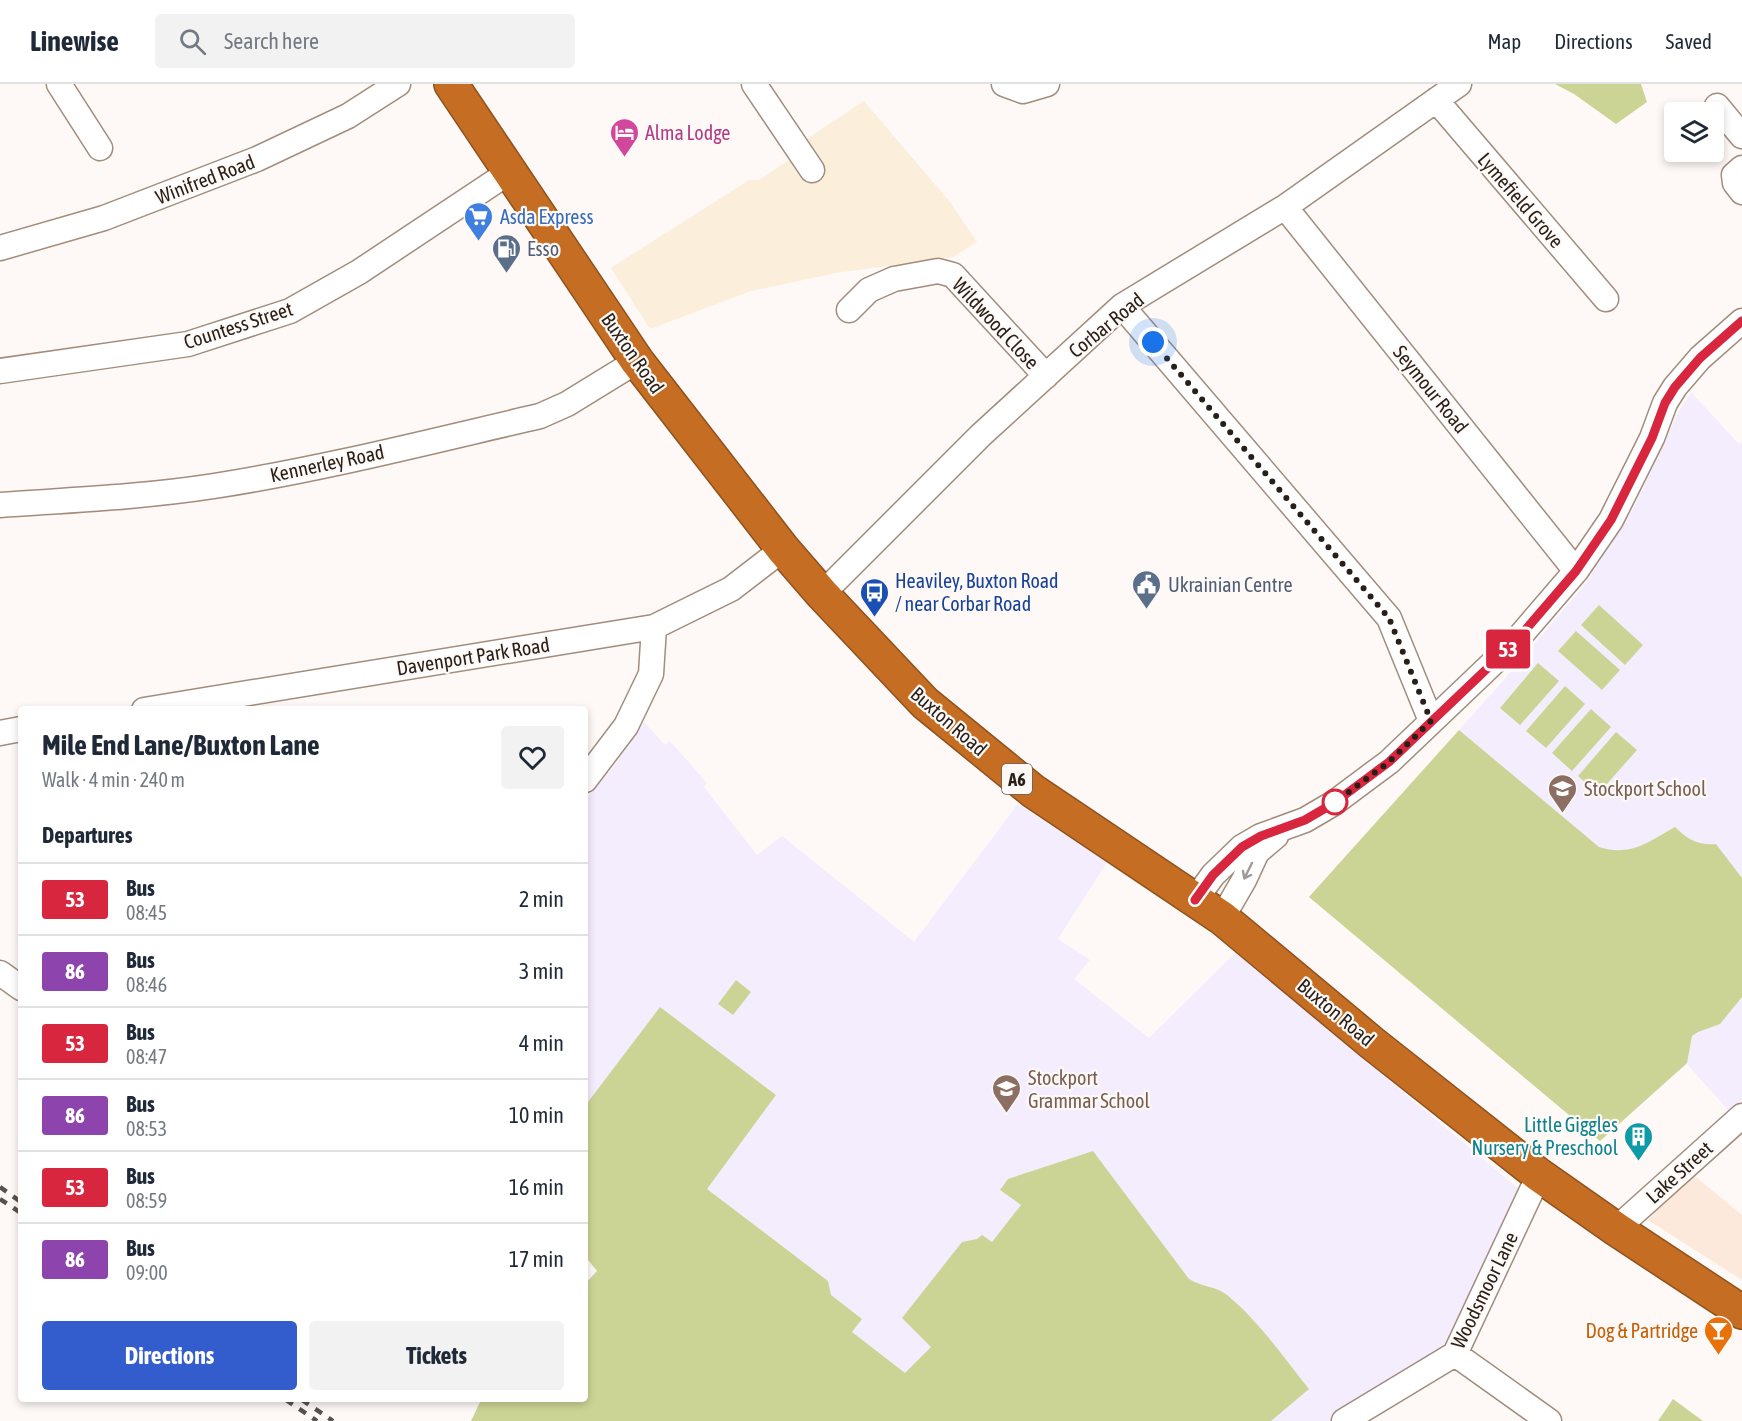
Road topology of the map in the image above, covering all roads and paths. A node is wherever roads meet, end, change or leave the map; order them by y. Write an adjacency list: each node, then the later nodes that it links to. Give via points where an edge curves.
1 (59, 84): 11 (street)
2 (398, 84): 17 (street, Winifred Road, via 348,116 257,159 104,218)
3 (451, 84): 14 (highway, Buxton Road / A6)
4 (754, 84): 13 (street)
5 (1047, 84): 7 (street)
6 (1459, 84): 8 (street, Corbar Road)
7 (1013, 88)
8 (1436, 100): 16 (street, Corbar Road); 18 (street, Lymefield Grove)
9 (1724, 114): 10 (street)
10 (1742, 136)
11 (100, 148)
12 (1742, 168): 15 (street, via 1734,175)
13 (812, 170)
14 (511, 171): 22 (highway, Buxton Road / A6); 23 (street, Countess Street, via 359,272 290,311 188,344)
15 (1742, 192)
16 (1285, 207): 19 (street, Corbar Road); 27 (street, Seymour Road)
17 (0, 248)
18 (1606, 299)
19 (1122, 306): 24 (street, Corbar Road); 31 (street, via 1389,618)
20 (849, 310): 24 (street, Wildwood Close, via 869,290 894,279 938,271 953,275)
21 (1742, 321): 27 (street, via 1700,358 1675,387 1611,520)
22 (637, 361): 25 (street, Kennerley Road, via 567,404 516,422 214,486 138,496); 26 (highway, Buxton Road / A6)
23 (0, 370)
24 (1046, 376): 28 (street, Corbar Road, via 981,435)
25 (0, 505)
26 (783, 549): 28 (highway, Buxton Road / A6); 29 (street, Davenport Park Road, via 731,589)
27 (1576, 571): 31 (street, via 1515,642)
28 (822, 594): 36 (highway, Buxton Road / A6, via 925,703 997,763)
29 (654, 627): 30 (street, Davenport Park Road); 34 (street, via 651,674 626,726)
30 (169, 706)
31 (1431, 721): 35 (street, via 1361,783 1305,820)
32 (18, 730): 33 (street)
33 (0, 733)
34 (588, 776)
35 (1282, 830): 36 (street, via 1242,847 1213,875); 37 (street, one-way to 37, via 1257,852)
36 (1195, 900): 37 (highway, Buxton Road / A6)
37 (1222, 918): 41 (highway, Buxton Road / A6)
38 (0, 973): 39 (street)
39 (18, 986)
40 (1742, 1116): 42 (street, Lake Street)
41 (1539, 1175): 42 (highway, Buxton Road / A6); 44 (street, Woodsmoor Lane)
42 (1616, 1229): 43 (highway, Buxton Road / A6)
43 (1742, 1312)
44 (1455, 1354): 45 (street, Woodsmoor Lane); 46 (street)
45 (1346, 1420)
46 (1549, 1421)

